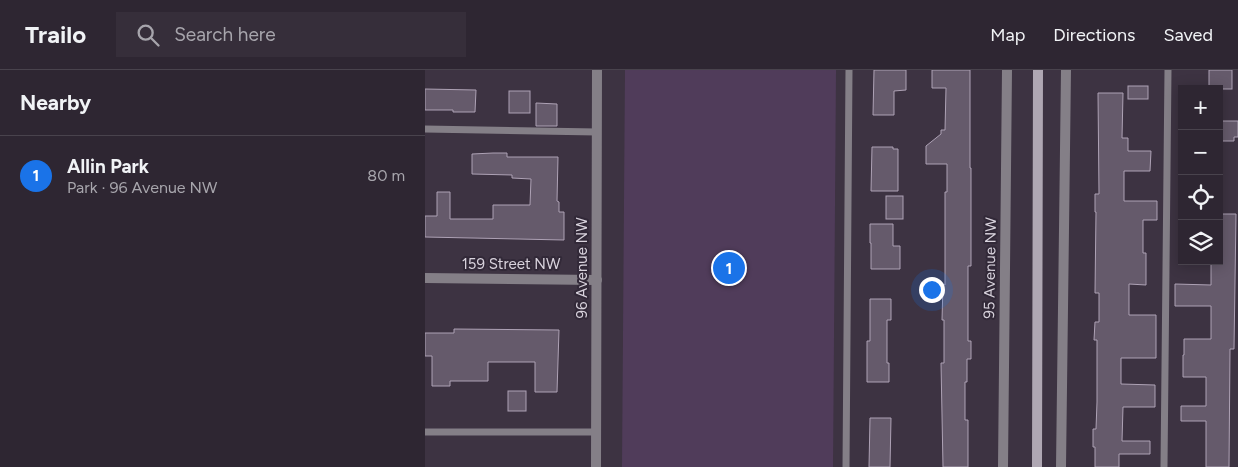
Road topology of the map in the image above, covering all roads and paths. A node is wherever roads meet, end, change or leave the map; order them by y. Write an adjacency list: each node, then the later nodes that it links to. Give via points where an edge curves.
1 (597, 70): 8 (street, 96 Avenue NW)
2 (849, 70): 14 (lane)
3 (1007, 70): 15 (street, 95 Avenue NW)
4 (1038, 70): 16 (main road)
5 (1066, 70): 17 (street)
6 (1168, 70): 18 (lane)
7 (425, 129): 8 (lane)
8 (597, 132): 10 (street, 96 Avenue NW)
9 (425, 278): 10 (street, 159 Street NW)
10 (597, 280): 12 (street, 96 Avenue NW)
11 (425, 432): 12 (lane)
12 (596, 432): 13 (street, 96 Avenue NW)
13 (596, 467)
14 (846, 467)
15 (1003, 467)
16 (1037, 467)
17 (1061, 467)
18 (1165, 467)

